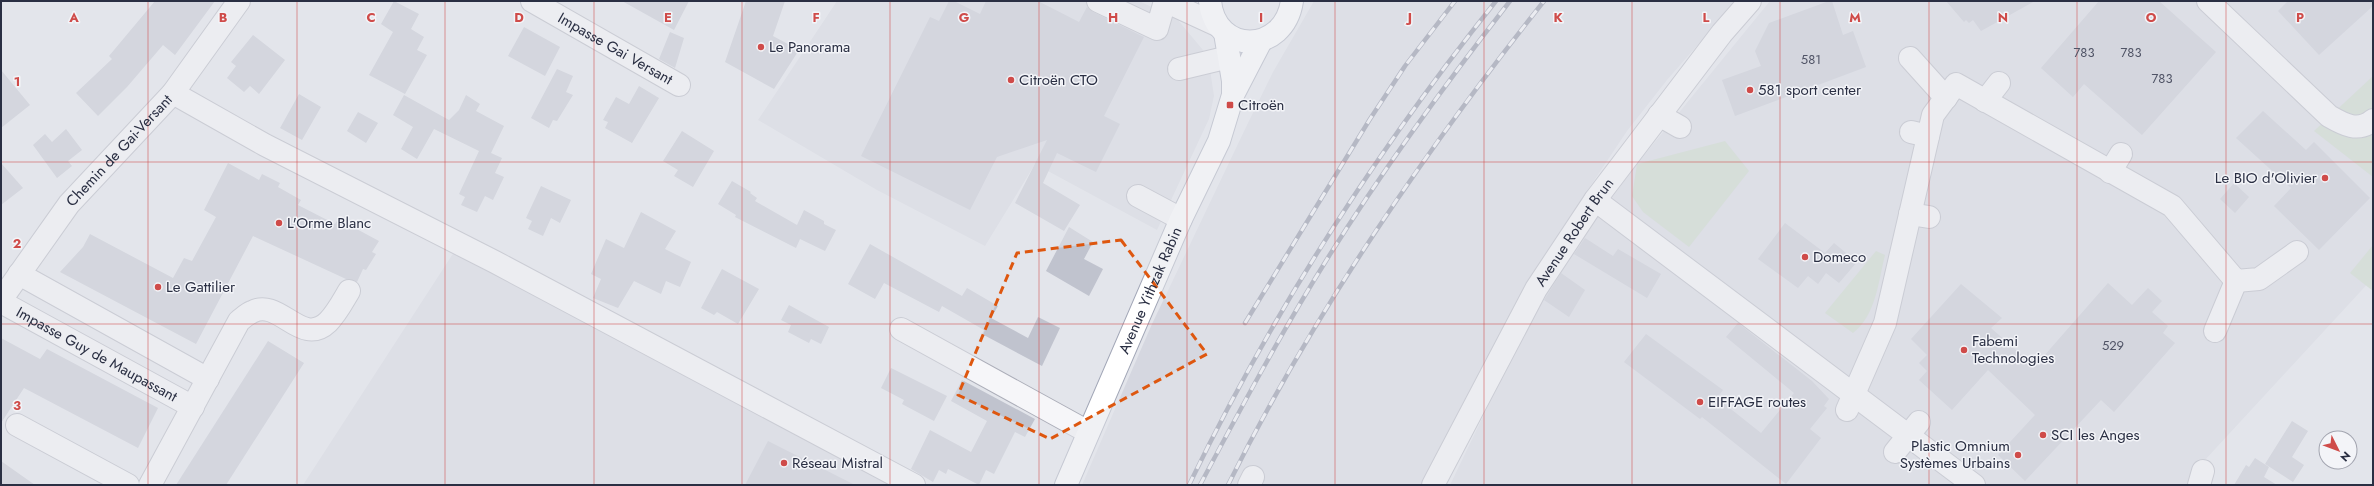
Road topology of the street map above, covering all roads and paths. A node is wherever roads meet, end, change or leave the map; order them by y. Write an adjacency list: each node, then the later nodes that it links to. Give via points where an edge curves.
1 (239, 1): 16 (street, Chemin de Gai-Versant)
2 (532, 1): 15 (street, Impasse Gai Versant)
3 (1098, 1): 4 (street, via 1157,35)
4 (1165, 1): 9 (street)
5 (1210, 1): 9 (main road, Avenue Yithzak Rabin, via 1211,12)
6 (1292, 1): 10 (main road, via 1284,26 1274,35)
7 (1750, 1): 20 (street, Avenue Robert Brun)
8 (2208, 1): 21 (street, via 2329,116 2347,127 2368,125)
9 (1221, 29): 10 (main road, via 1242,40); 11 (main road, Avenue Yithzak Rabin)
10 (1261, 41): 17 (main road, Avenue Yithzak Rabin)
11 (1229, 57): 13 (street); 17 (main road, Avenue Yithzak Rabin)
12 (1910, 58): 18 (street)
13 (1179, 68)
14 (1999, 83): 19 (street)
15 (678, 85)
16 (173, 93): 27 (street, Chemin de Gai-Versant, via 69,204); 40 (street, via 265,145 495,262)
17 (1233, 95): 25 (main road, Avenue Yithzak Rabin, via 1219,141)
18 (1946, 98): 19 (street, via 1956,84); 34 (street, via 1920,134 1919,216 1885,323)
19 (1985, 101): 28 (street, via 2116,163 2172,206)
20 (1659, 115): 22 (street); 24 (street, Avenue Robert Brun)
21 (2373, 120)
22 (1680, 127)
23 (1138, 196): 25 (street)
24 (1595, 200): 34 (street, via 1683,278 1745,302); 42 (street, Avenue Robert Brun, via 1536,288)
25 (1181, 219): 37 (main road, Avenue Yithzak Rabin)
26 (2297, 252): 28 (street, via 2259,278)
27 (19, 274): 30 (street, Chemin de Gai-Versant); 33 (street)
28 (2236, 282): 32 (street)
29 (349, 291): 33 (street, via 328,322 309,331 270,310 253,311 239,321)
30 (1, 301): 35 (street, Impasse Guy de Maupassant)
31 (901, 329): 37 (street)
32 (2215, 331)
33 (208, 379): 35 (street)
34 (1851, 403): 43 (street, via 1907,436 1950,457)
35 (193, 407): 39 (street)
36 (17, 425): 38 (street)
37 (1088, 432): 41 (main road, Avenue Yithzak Rabin)
38 (128, 485)
39 (150, 485)
40 (914, 485)
41 (1066, 485)
42 (1433, 485)
43 (1974, 485)

